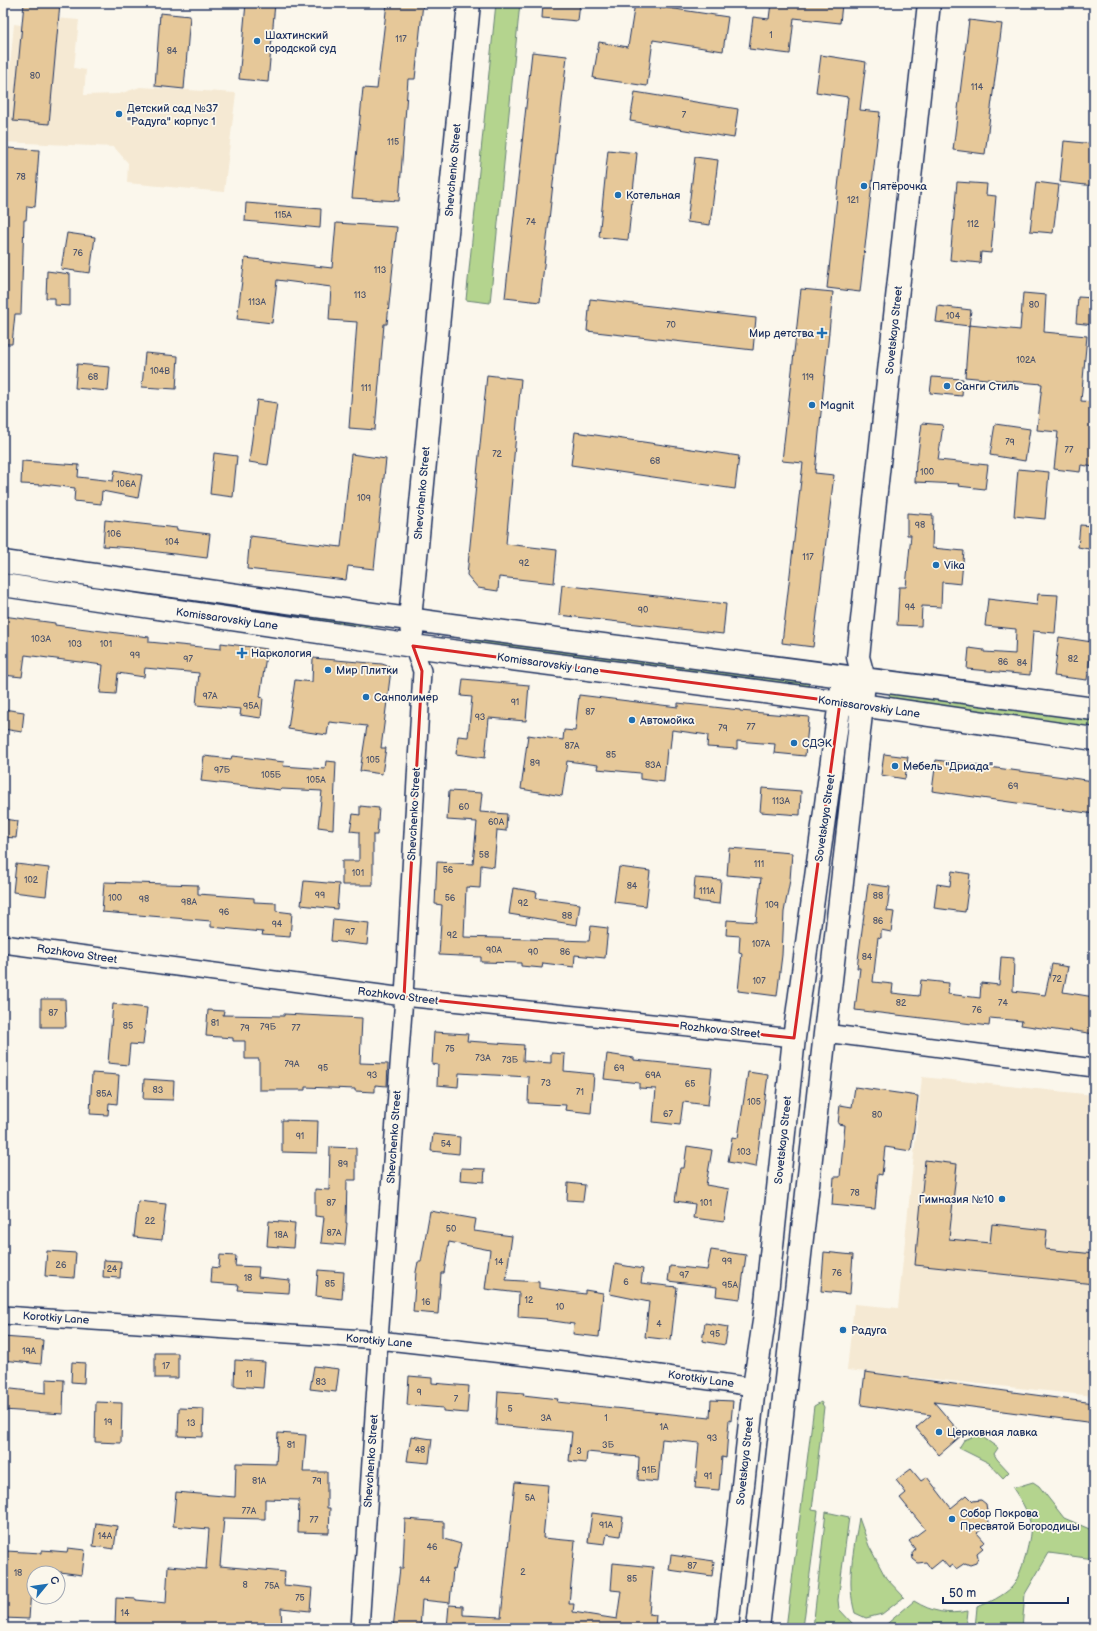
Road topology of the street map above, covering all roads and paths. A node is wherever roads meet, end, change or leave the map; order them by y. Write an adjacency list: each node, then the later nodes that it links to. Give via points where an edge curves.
1 (469, 3): 5 (main road, Shevchenko Street)
2 (929, 3): 7 (main road, Sovetskaya Street)
3 (3, 562): 5 (main road)
4 (3, 585): 6 (main road, Komissarovskiy Lane)
5 (410, 619): 6 (main road, Shevchenko Street); 7 (main road)
6 (413, 646): 8 (main road, Komissarovskiy Lane); 13 (street, Shevchenko Street, via 422,671)
7 (854, 678): 8 (main road, Sovetskaya Street); 9 (main road, Sovetskaya Street); 10 (main road)
8 (840, 702): 9 (main road, Komissarovskiy Lane); 15 (main road, Sovetskaya Street)
9 (862, 705): 11 (main road, Komissarovskiy Lane); 14 (main road, Sovetskaya Street)
10 (1094, 709)
11 (1094, 739)
12 (3, 944): 13 (street, Rozhkova Street)
13 (404, 997): 15 (street, Rozhkova Street); 18 (street, Shevchenko Street)
14 (825, 1033): 16 (street); 22 (main road, Sovetskaya Street)
15 (794, 1038): 19 (main road, Sovetskaya Street, via 764,1321)
16 (1094, 1068)
17 (3, 1314): 18 (street, Korotkiy Lane)
18 (379, 1340): 19 (street, Korotkiy Lane, via 572,1362); 20 (street, Shevchenko Street)
19 (754, 1387): 21 (main road, Sovetskaya Street)
20 (360, 1628)
21 (727, 1628)
22 (758, 1628)

